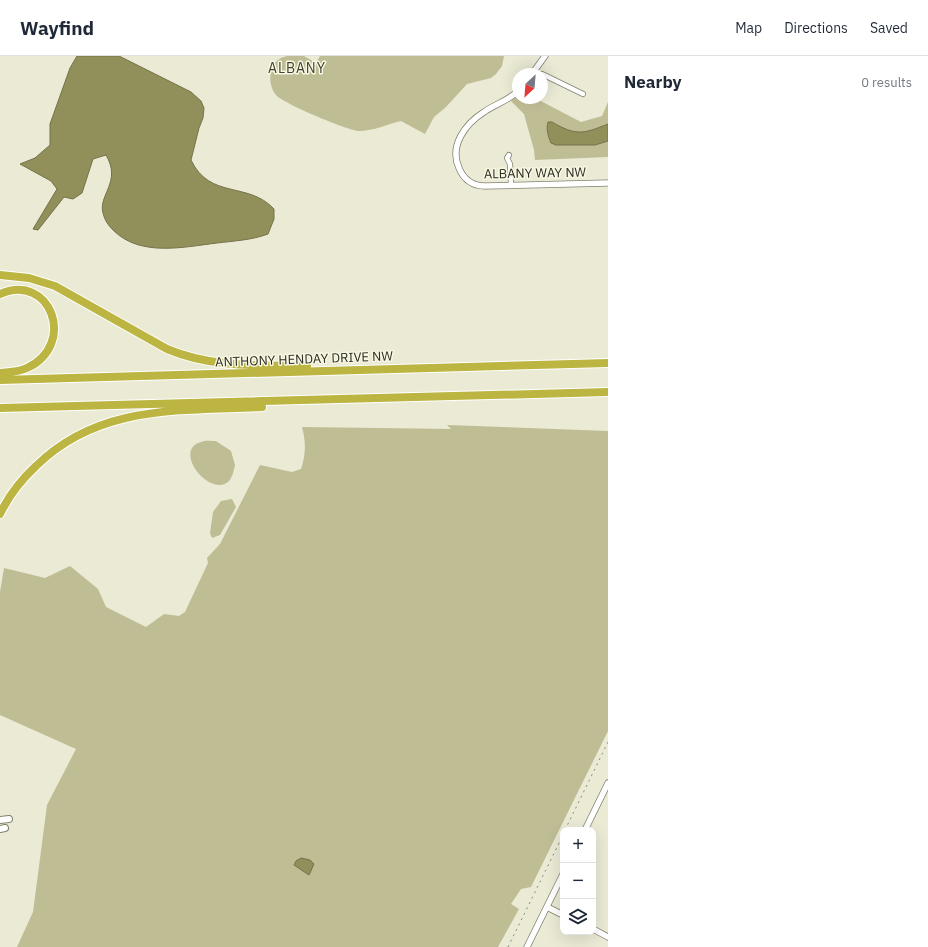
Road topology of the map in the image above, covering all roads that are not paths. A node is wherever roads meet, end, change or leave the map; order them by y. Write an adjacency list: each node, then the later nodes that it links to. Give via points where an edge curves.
1 (545, 56): 2 (street)
2 (536, 68)
3 (548, 77): 4 (street)
4 (583, 94)
5 (512, 96): 8 (street, ALBANY WAY NW, via 477,117 458,140 455,150 455,159 460,170 464,178 471,183 485,186)
6 (509, 155): 8 (street)
7 (608, 183): 8 (street, ALBANY WAY NW)
8 (511, 185)
9 (0, 275): 12 (highway, via 35,279 55,286 167,349 200,360 227,364)
10 (0, 294): 13 (highway, via 18,290 35,294 46,304 55,322 50,348 36,362 16,371)
11 (608, 362): 12 (highway, ANTHONY HENDAY DRIVE NW)
12 (382, 369): 14 (highway, ANTHONY HENDAY DRIVE NW)
13 (0, 373)
14 (0, 380)
15 (608, 392): 16 (highway)
16 (375, 399): 17 (highway); 20 (highway, via 347,403 165,411 127,417 95,426 71,438 46,456 15,488)
17 (71, 406): 18 (highway); 19 (highway)
18 (0, 408)
19 (0, 412)
20 (0, 514)
21 (608, 783): 22 (street)
22 (586, 827)
23 (560, 880): 24 (street)
24 (547, 907): 25 (street); 28 (street)
25 (560, 914)
26 (596, 931): 27 (street)
27 (608, 937)
28 (527, 947)

